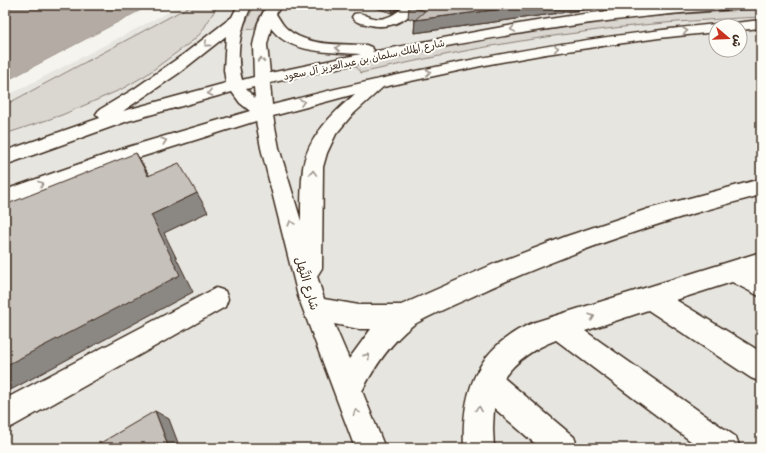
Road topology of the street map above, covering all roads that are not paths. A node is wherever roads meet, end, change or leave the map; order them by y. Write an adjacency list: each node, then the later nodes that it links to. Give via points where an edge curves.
1 (245, 5): 6 (street)
2 (412, 5): 5 (street, via 402,16 391,21 377,22)
3 (733, 5): 10 (street, شارع الملك سلمان بن عبدالعزيز آل سعود, one-way to 10, via 571,21)
4 (272, 9): 10 (street, one-way to 4, via 323,47 300,42 282,32); 11 (street, شارع النَّهل, one-way to 4, via 261,40)
5 (359, 17)
6 (237, 20): 13 (street, via 231,50 231,72); 15 (street, one-way to 15, via 154,84)
7 (760, 25): 8 (street)
8 (748, 26)
9 (708, 29): 12 (street, one-way to 9, via 540,51 644,35)
10 (391, 52): 11 (street, شارع الملك سلمان بن عبدالعزيز آل سعود)
11 (262, 81): 13 (street, شارع الملك سلمان بن عبدالعزيز آل سعود); 14 (street, شارع النَّهل)
12 (380, 82): 14 (street, one-way to 12); 24 (street, one-way to 12, via 313,168 316,152 341,114)
13 (236, 87): 14 (street, via 252,105); 15 (street, شارع الملك سلمان بن عبدالعزيز آل سعود, one-way to 15, via 129,115)
14 (264, 113): 18 (street, one-way to 14, via 171,138); 24 (street, شارع النَّهل, one-way to 14, via 270,148)
15 (61, 138): 16 (street, شارع الملك سلمان بن عبدالعزيز آل سعود)
16 (5, 158)
17 (761, 187): 25 (street, via 639,219 561,247 486,278)
18 (5, 199)
19 (761, 262): 20 (street)
20 (734, 271): 21 (street); 22 (street)
21 (761, 286)
22 (651, 298): 26 (street, one-way to 22); 27 (street)
23 (216, 299): 30 (street)
24 (313, 302): 25 (street, via 358,317); 29 (street, شارع النَّهل)
25 (404, 317): 29 (street, one-way to 25, via 372,349)
26 (559, 327): 28 (street, via 519,343 505,354); 34 (street)
27 (761, 368)
28 (486, 382): 32 (street, one-way to 28, via 478,408); 33 (street)
29 (347, 390): 31 (street, شارع النَّهل, one-way to 29)
30 (5, 415)
31 (370, 448)
32 (478, 448)
33 (563, 448)
34 (725, 448)

